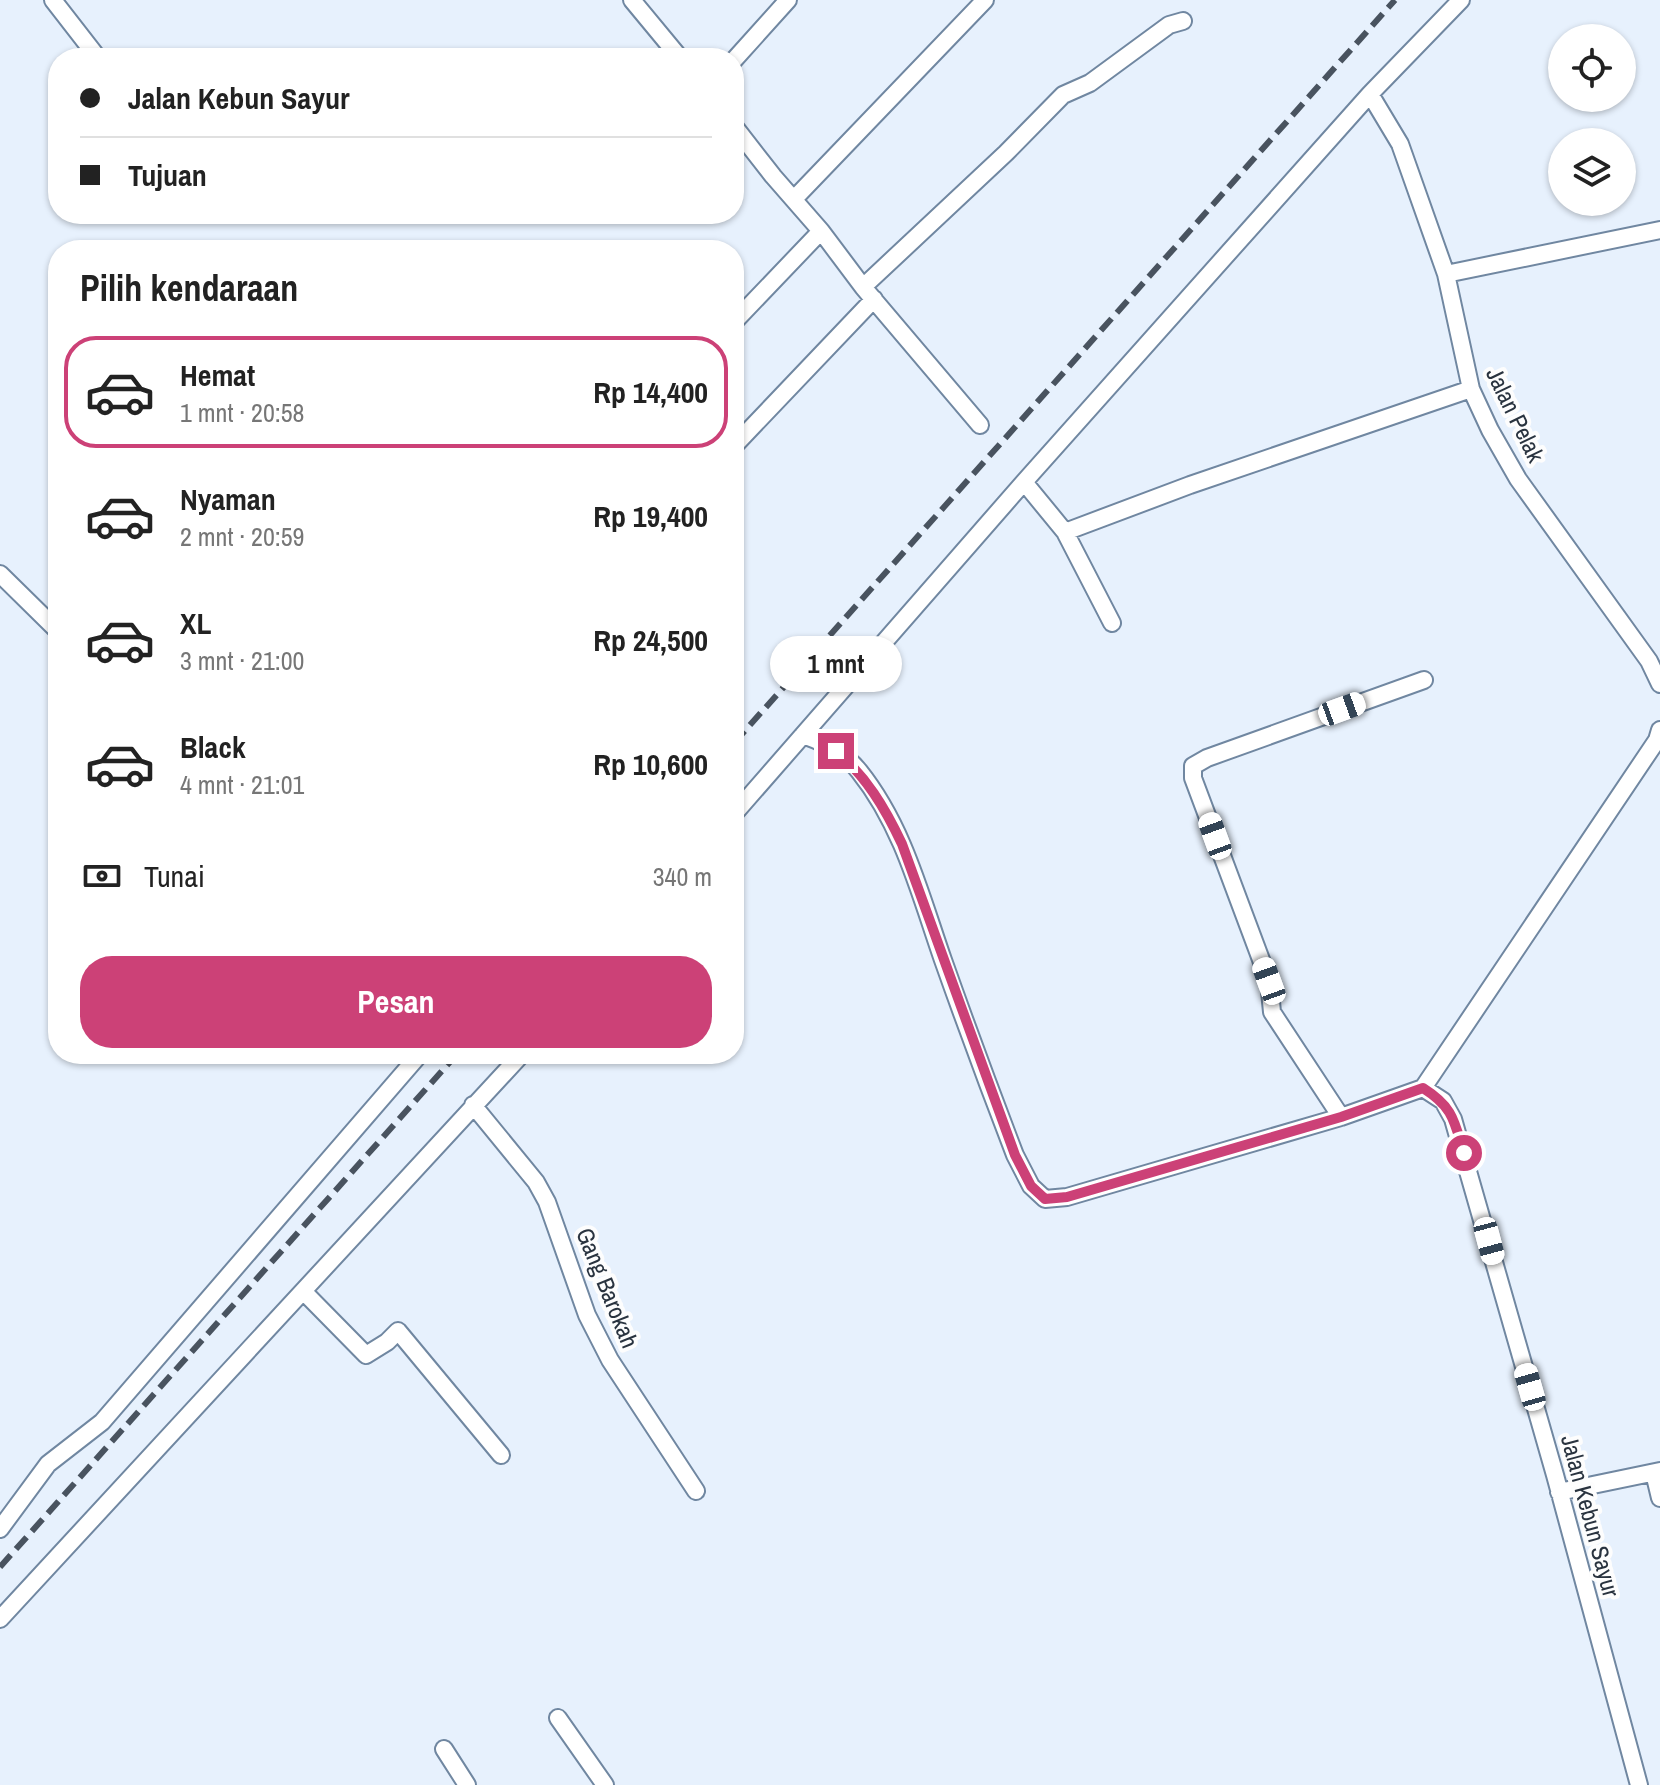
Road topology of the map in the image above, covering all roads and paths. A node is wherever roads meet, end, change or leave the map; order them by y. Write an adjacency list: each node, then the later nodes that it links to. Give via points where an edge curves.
1 (53, 0): 7 (street)
2 (632, 0): 8 (street)
3 (788, 0): 9 (street)
4 (985, 0): 12 (street)
5 (1461, 0): 10 (street)
6 (1183, 21): 16 (street, via 1063,95)
7 (90, 48)
8 (672, 48)
9 (744, 49)
10 (1370, 94): 15 (street, Jalan Pelak, via 1400,144); 21 (street)
11 (744, 138): 12 (street)
12 (794, 199): 14 (street)
13 (1660, 230): 15 (street)
14 (821, 231): 16 (street); 17 (street)
15 (1446, 274): 18 (street, Jalan Pelak)
16 (868, 293): 19 (street); 20 (street)
17 (744, 312)
18 (1471, 389): 22 (street); 27 (street, Jalan Pelak, via 1518,479 1649,661)
19 (980, 425)
20 (744, 435)
21 (1024, 482): 22 (street); 29 (street)
22 (1065, 532): 25 (street)
23 (0, 574): 24 (street)
24 (48, 621)
25 (1112, 623)
26 (1424, 680): 35 (street, via 1193,766 1269,981 1272,1012)
27 (1660, 684)
28 (1660, 730): 33 (street)
29 (803, 735): 30 (street); 35 (street, via 819,740 857,768 886,811 922,893 1015,1155 1045,1199)
30 (744, 803)
31 (411, 1064): 42 (street, via 102,1422 48,1464)
32 (512, 1064): 34 (street)
33 (1423, 1088): 35 (street); 40 (street, Jalan Kebun Sayur, via 1443,1101 1453,1119)
34 (473, 1105): 36 (street); 39 (street, Gang Barokah, via 536,1182 610,1360)
35 (1341, 1117)
36 (304, 1292): 37 (street, via 366,1355 398,1331); 43 (street)
37 (501, 1455)
38 (1657, 1472): 40 (street); 41 (street)
39 (696, 1491)
40 (1559, 1492): 48 (street, Jalan Kebun Sayur)
41 (1660, 1498)
42 (0, 1529)
43 (0, 1619)
44 (558, 1718): 47 (street)
45 (444, 1749): 46 (street)
46 (467, 1785)
47 (605, 1785)
48 (1639, 1785)

